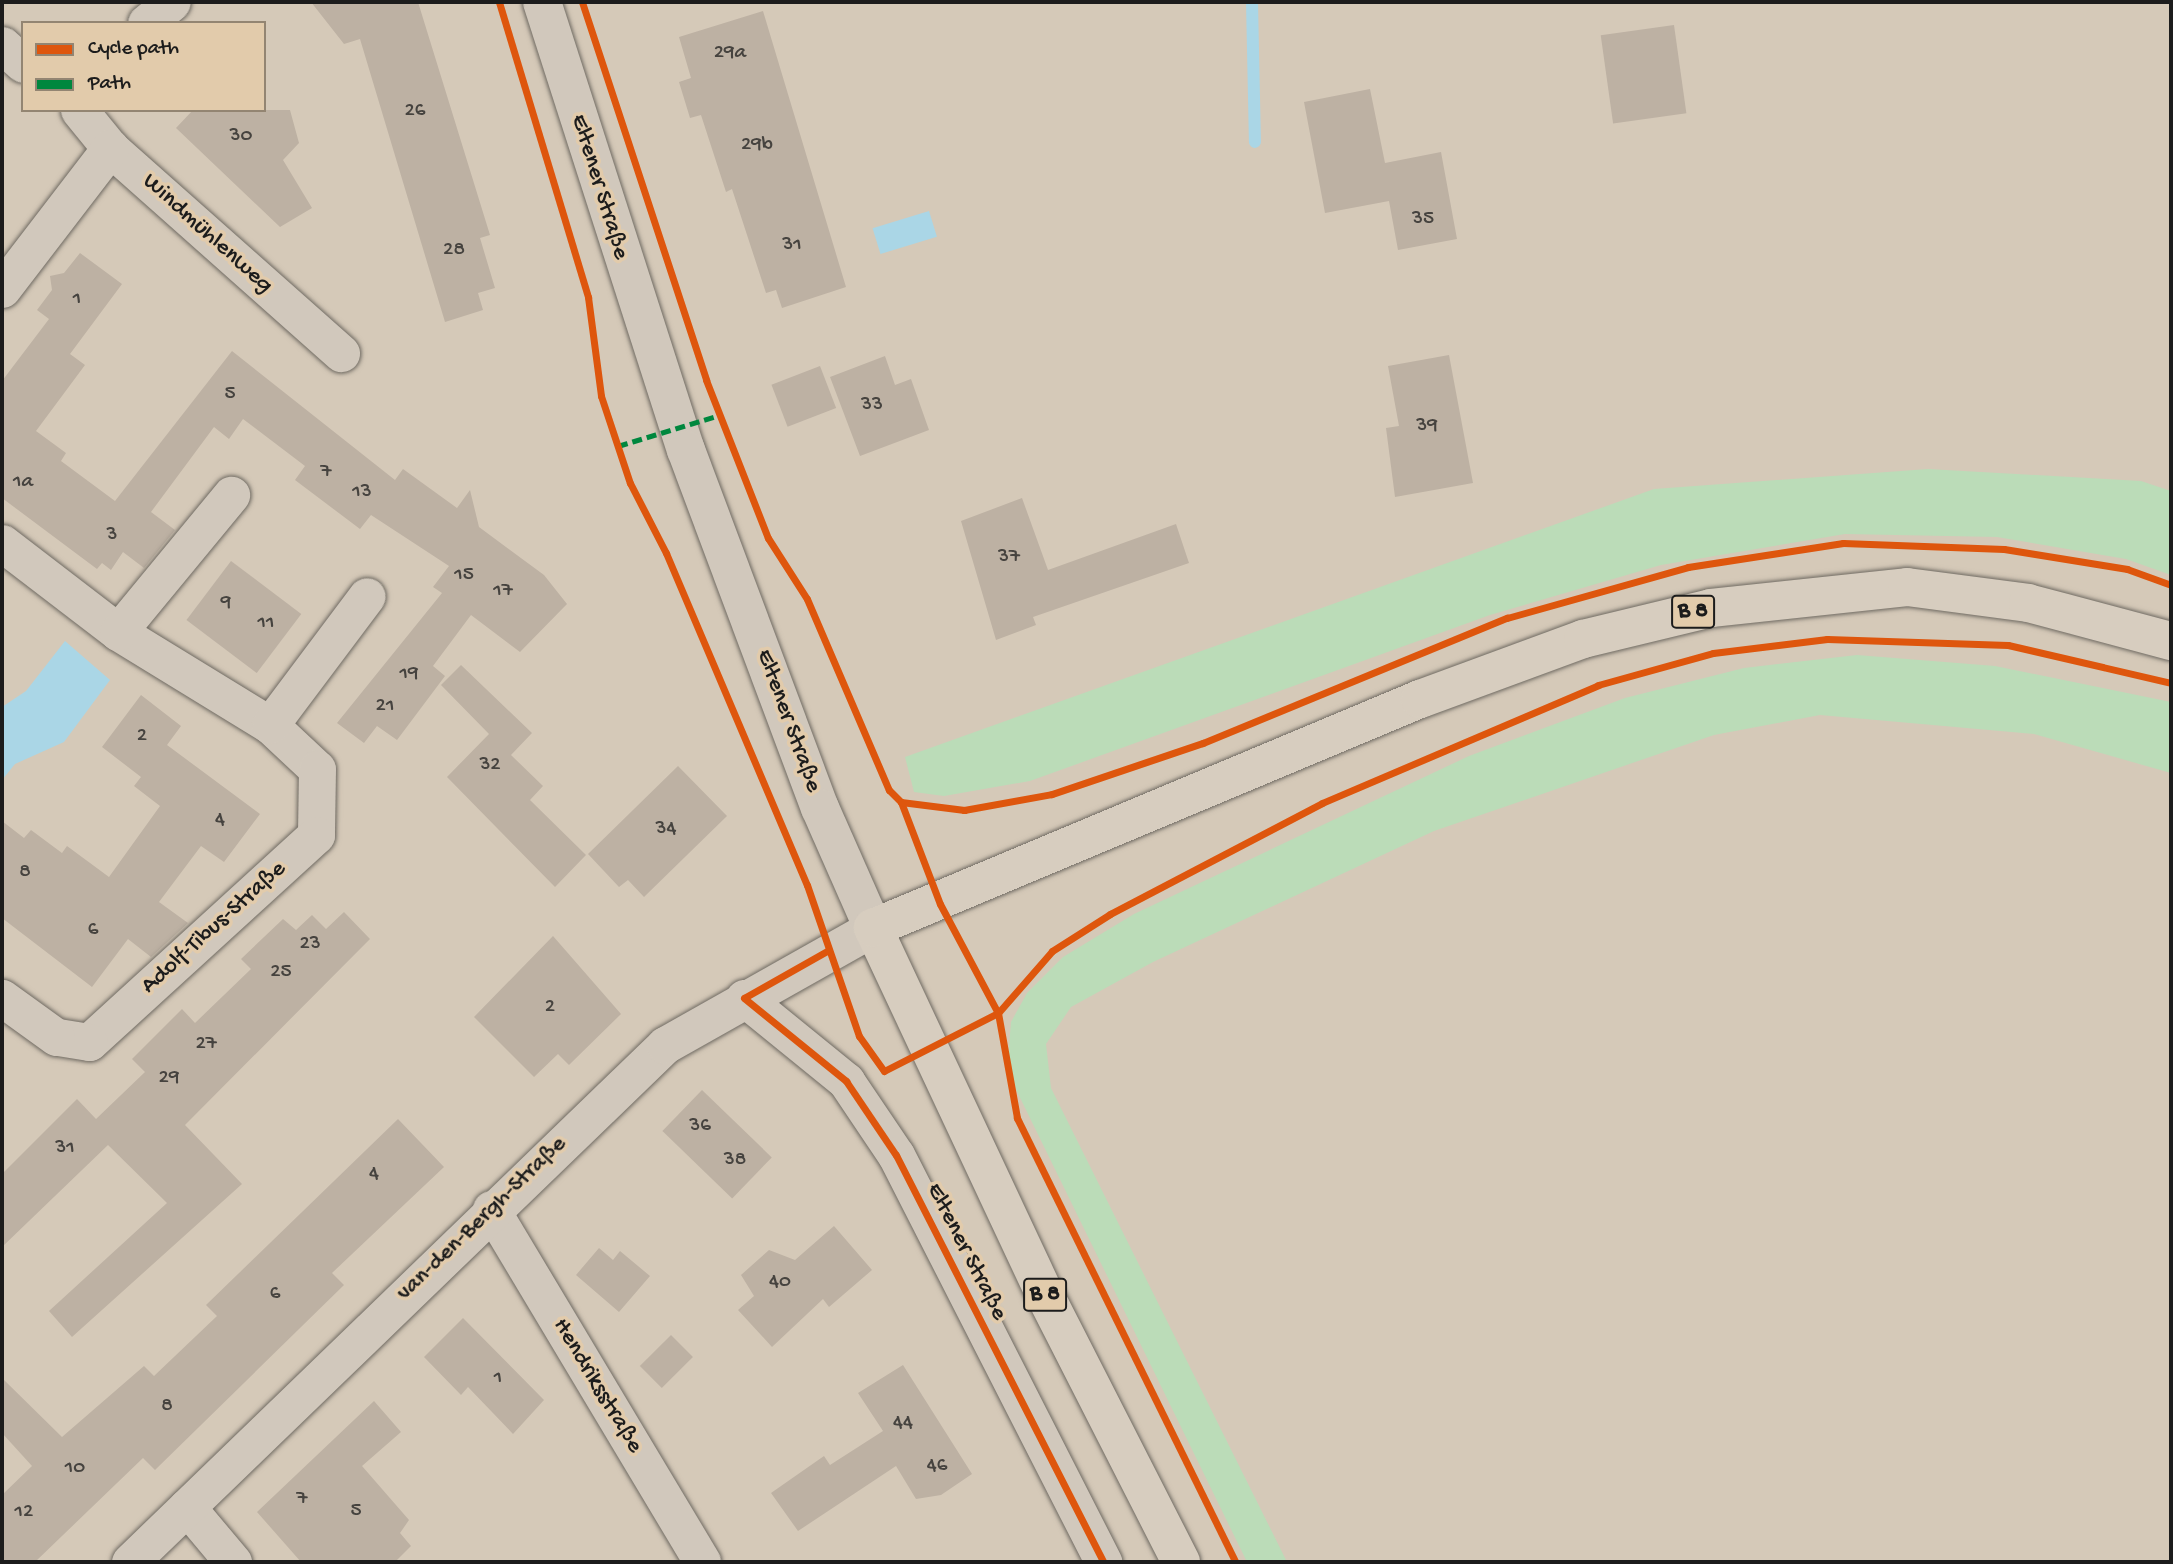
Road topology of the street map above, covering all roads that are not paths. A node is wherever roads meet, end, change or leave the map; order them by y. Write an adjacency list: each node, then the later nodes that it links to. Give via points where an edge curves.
1 (172, 2): 3 (street)
2 (541, 2): 16 (main road, Eltener Straße, via 686,450 820,808)
3 (148, 21)
4 (2, 45): 5 (street)
5 (21, 62)
6 (81, 112): 7 (street, Windmühlenweg)
7 (110, 148): 8 (street); 9 (street, Windmühlenweg)
8 (2, 289)
9 (341, 353)
10 (231, 495): 13 (street)
11 (2, 543): 13 (street, Adolf-Tibus-Straße)
12 (367, 596): 15 (street)
13 (118, 632): 15 (street, Adolf-Tibus-Straße)
14 (2171, 641): 16 (main road, B 8, via 2028,603 1907,587 1711,608 1583,639 1420,699)
15 (270, 725): 17 (street, Adolf-Tibus-Straße, via 317,768 316,835 89,1042 55,1037)
16 (873, 928): 18 (street, van-den-Bergh-Straße); 25 (main road, Eltener Straße / B 8, via 1046,1297)
17 (2, 998)
18 (744, 998): 19 (street, van-den-Bergh-Straße, via 665,1045); 24 (street, Eltener Straße, via 846,1081 896,1155)
19 (491, 1209): 20 (street, van-den-Bergh-Straße); 23 (street, Hendriksstraße)
20 (187, 1507): 21 (street, van-den-Bergh-Straße); 22 (street)
21 (130, 1562)
22 (233, 1562)
23 (702, 1562)
24 (1103, 1562)
25 (1181, 1562)

